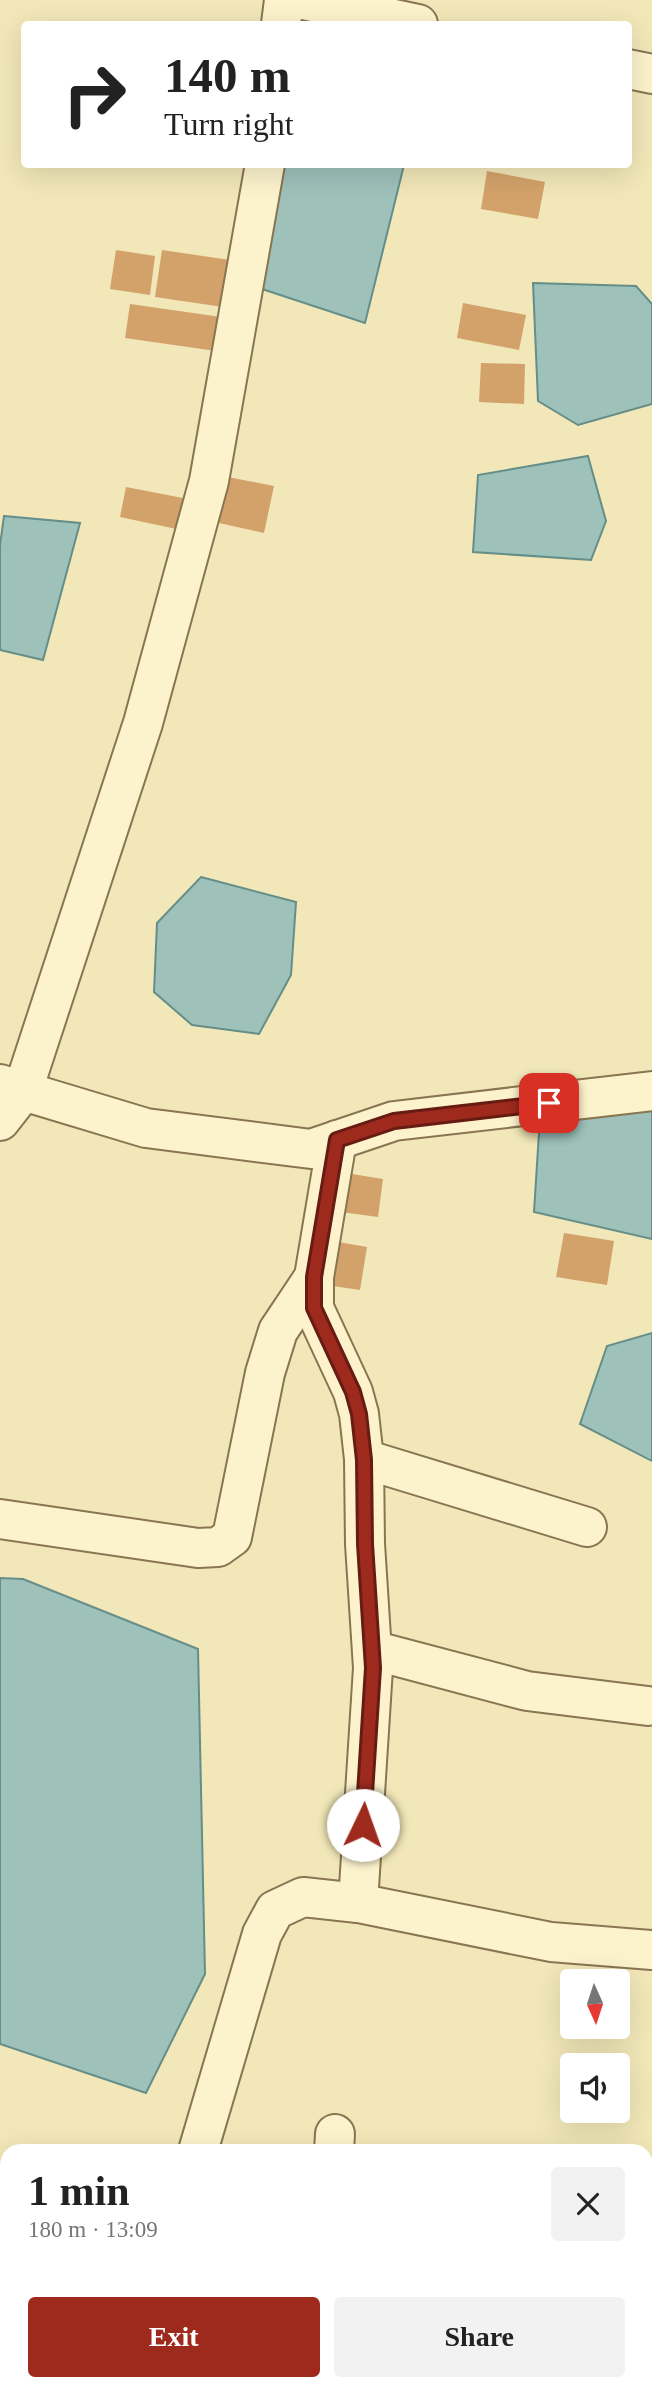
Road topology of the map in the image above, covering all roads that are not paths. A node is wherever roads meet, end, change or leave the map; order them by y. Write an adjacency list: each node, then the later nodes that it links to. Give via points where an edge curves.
1 (304, 1): 2 (street); 3 (street)
2 (284, 21)
3 (403, 21)
4 (632, 70): 5 (street)
5 (652, 74)
6 (264, 168): 8 (street, via 209,481 143,723)
7 (652, 1091): 9 (street, via 394,1121)
8 (7, 1099): 9 (street, via 146,1128 311,1149)
9 (337, 1140): 10 (street)
10 (314, 1277): 11 (street, via 314,1308 353,1392); 12 (street, via 278,1331 265,1373 232,1537 218,1547 198,1548)
11 (364, 1460): 13 (street); 14 (street)
12 (0, 1519)
13 (587, 1527)
14 (372, 1650): 15 (street, via 527,1691); 16 (street)
15 (648, 1706)
16 (358, 1903): 17 (street, via 551,1942); 18 (street, via 303,1897 275,1910 262,1934)
17 (652, 1950)
18 (200, 2144)

